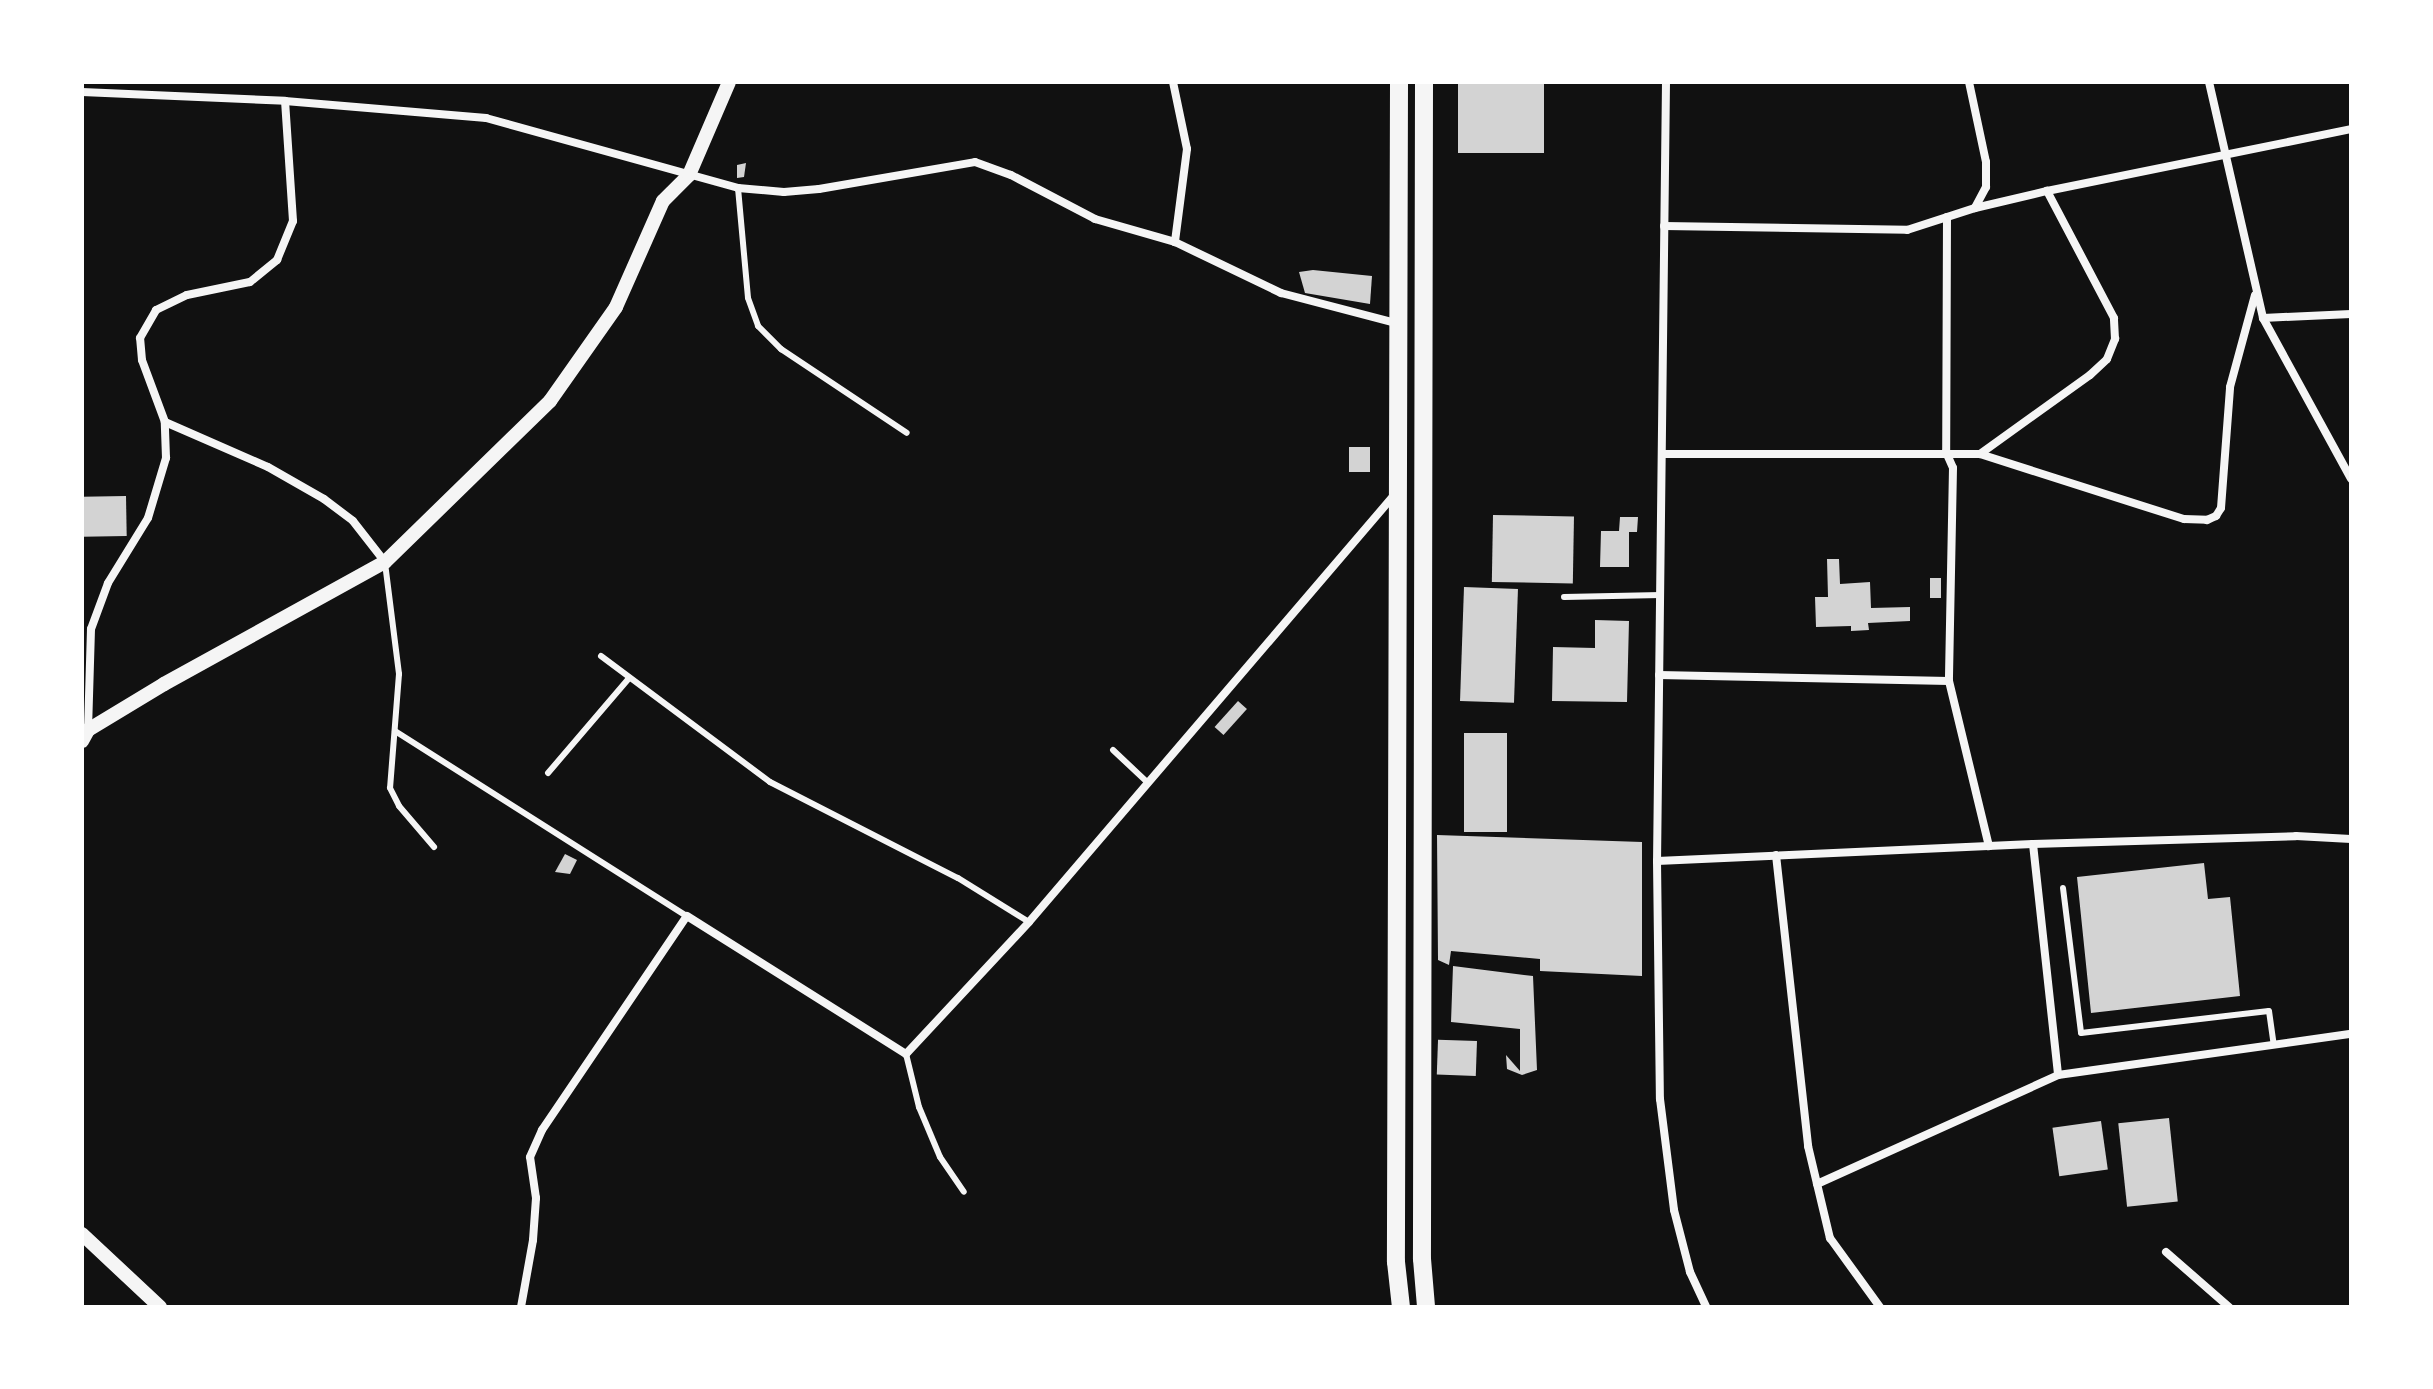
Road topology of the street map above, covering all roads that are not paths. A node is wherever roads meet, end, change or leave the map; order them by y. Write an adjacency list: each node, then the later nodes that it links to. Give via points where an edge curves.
1 (174, 82): 10 (street)
2 (729, 82): 14 (street)
3 (1173, 82): 20 (street, via 1187,149)
4 (1399, 82): 24 (main road)
5 (1424, 82): 64 (main road)
6 (1666, 82): 19 (street)
7 (1969, 82): 17 (street, via 1986,162 1986,187)
8 (2209, 82): 13 (street)
9 (82, 92): 10 (street)
10 (174, 94): 11 (street)
11 (285, 101): 14 (street, via 486,118); 25 (street, via 293,221 277,260 250,282 187,295 156,310 140,338 142,360)
12 (2351, 129): 13 (street)
13 (2223, 156): 16 (street); 21 (street)
14 (689, 175): 15 (street); 32 (street, via 663,201 616,307 550,401)
15 (738, 188): 20 (street, via 819,189 975,162 1095,219); 26 (lane, via 748,298 758,326 781,349)
16 (2047, 191): 17 (street); 29 (street, via 2114,318 2115,339 2107,359 2090,375)
17 (1975, 208): 18 (street)
18 (1947, 217): 19 (street, via 1907,230); 27 (street)
19 (1664, 226): 28 (street)
20 (1175, 242): 24 (street, via 1281,293)
21 (2255, 295): 23 (street); 29 (street, via 2230,387 2221,508 2216,516 2184,519)
22 (2351, 314): 23 (street)
23 (2263, 318): 30 (street)
24 (1401, 325): 31 (main road)
25 (165, 422): 32 (street, via 268,467 324,499 353,521); 40 (street, via 166,458 148,518 108,583 91,629)
26 (907, 433)
27 (1946, 452): 28 (street); 29 (street); 38 (street, via 1953,468)
28 (1665, 454): 33 (street)
29 (1980, 454)
30 (2351, 479)
31 (1398, 491): 43 (street); 63 (main road, via 1396,1262)
32 (385, 562): 39 (lane, via 399,674); 40 (street, via 164,684)
33 (1661, 595): 34 (lane); 36 (street)
34 (1564, 597)
35 (601, 656): 37 (lane)
36 (1659, 675): 38 (street); 49 (street)
37 (629, 678): 42 (lane); 52 (lane, via 770,782 944,870)
38 (1949, 681): 46 (street)
39 (395, 731): 47 (lane, via 390,788); 51 (lane)
40 (85, 735)
41 (1113, 750): 43 (lane)
42 (548, 773)
43 (1148, 783): 52 (street)
44 (2351, 839): 45 (street)
45 (2033, 844): 46 (street); 56 (street)
46 (1989, 846): 48 (street)
47 (434, 847)
48 (1776, 855): 49 (street); 57 (street, via 1808,1146)
49 (1657, 861): 65 (street, via 1660,1099 1674,1210 1690,1272)
50 (2063, 888): 54 (lane, via 2081,1033 2269,1011)
51 (687, 916): 55 (street); 62 (street, via 542,1130 530,1157 536,1198)
52 (1029, 922): 55 (street)
53 (2351, 1034): 54 (street)
54 (2274, 1045): 56 (street)
55 (906, 1054): 58 (lane, via 919,1107 940,1157)
56 (2058, 1075): 57 (street)
57 (1817, 1184): 66 (street, via 1830,1238)
58 (964, 1192)
59 (82, 1234): 61 (street)
60 (2166, 1252): 67 (street)
61 (160, 1307)
62 (521, 1307)
63 (1401, 1307)
64 (1426, 1307)
65 (1706, 1307)
66 (1880, 1307)
67 (2229, 1307)

